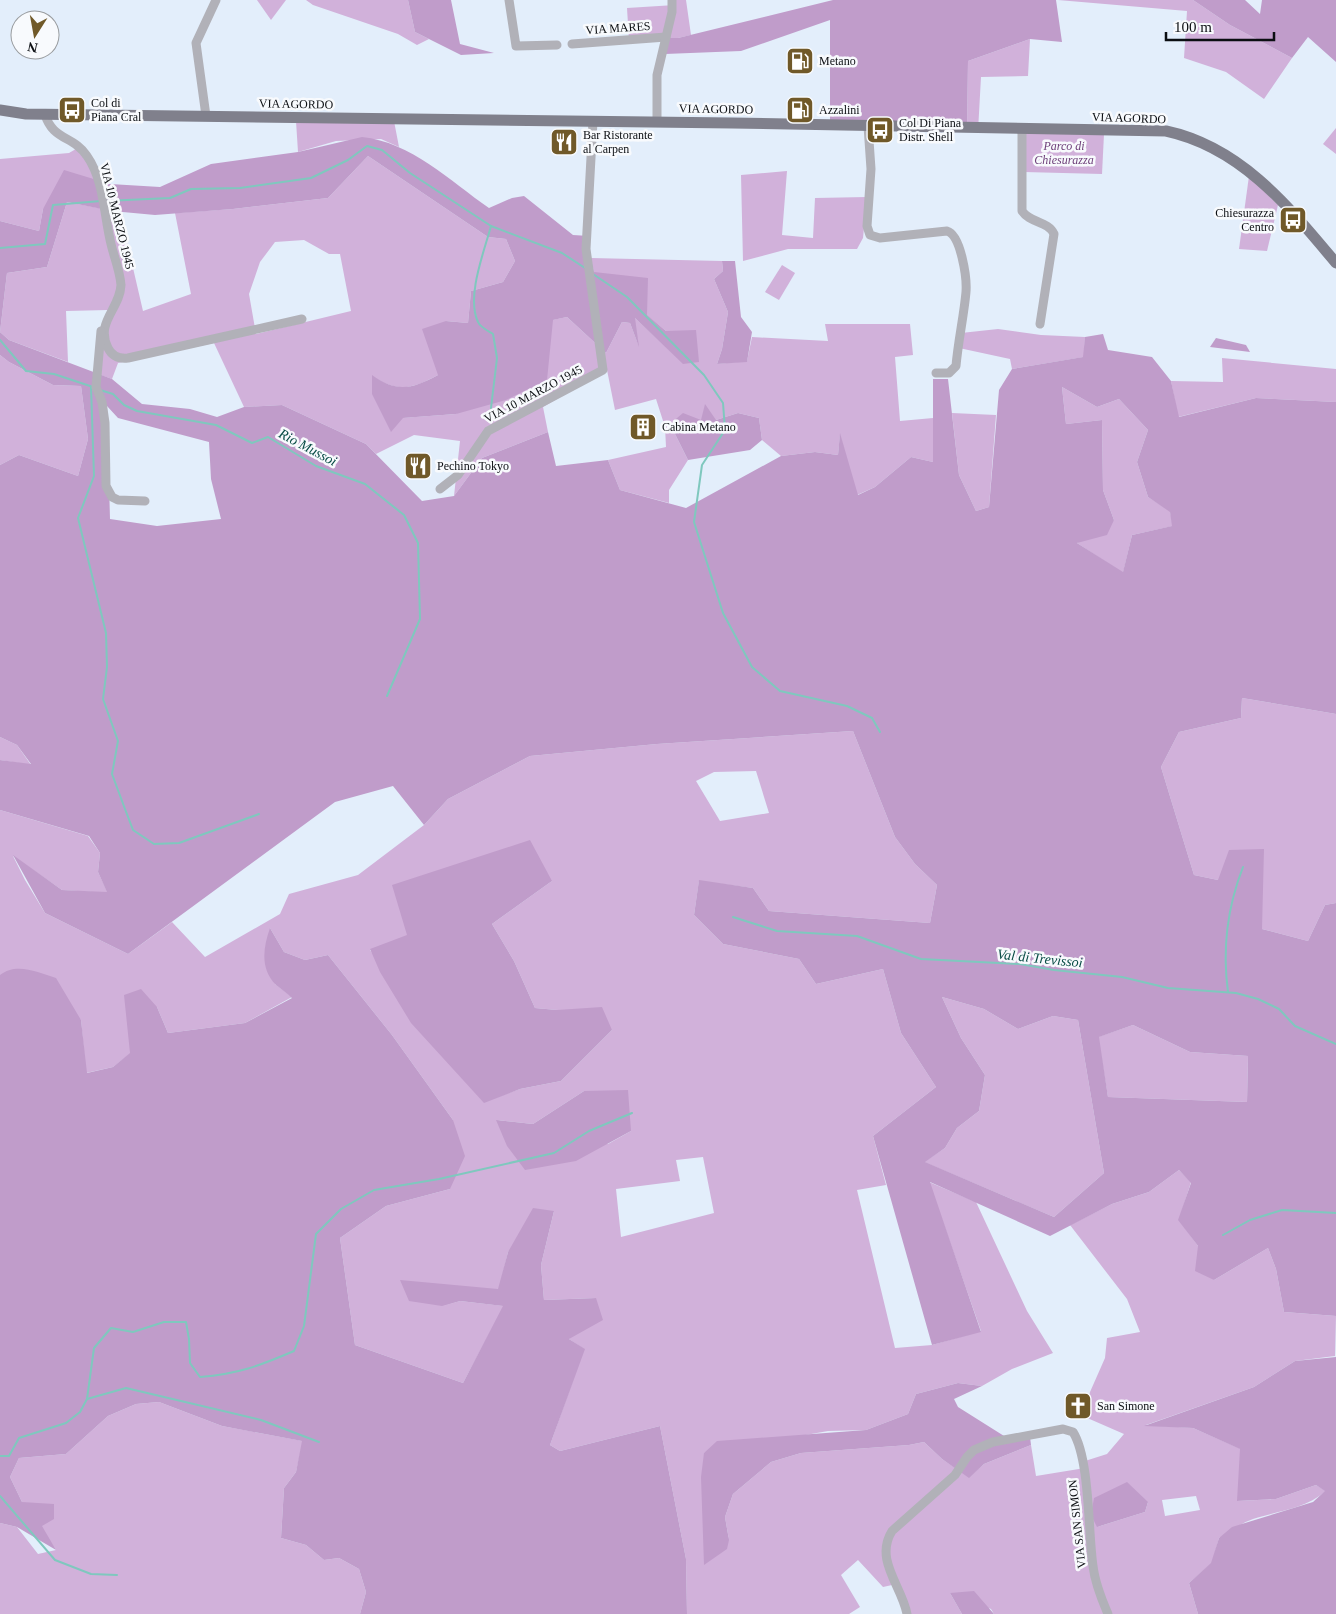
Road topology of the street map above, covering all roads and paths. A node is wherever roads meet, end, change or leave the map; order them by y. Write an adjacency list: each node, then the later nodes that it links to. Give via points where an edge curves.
1 (216, 0): 9 (street, via 196,43)
2 (509, 0): 6 (street, via 516,46)
3 (672, 0): 4 (street, VIA MARES)
4 (666, 37): 5 (street, VIA MARES); 11 (street, VIA MARES, via 657,75)
5 (572, 44)
6 (557, 45)
7 (0, 110): 8 (main road, VIA AGORDO)
8 (45, 114): 9 (main road, VIA AGORDO); 17 (street, VIA 10 MARZO 1945, via 53,131 79,147 94,168 121,285 120,295)
9 (206, 116): 10 (main road, VIA AGORDO)
10 (593, 121): 11 (main road, VIA AGORDO); 19 (street, VIA 10 MARZO 1945, via 586,249 603,370 488,431 458,475)
11 (657, 122): 12 (main road, VIA AGORDO)
12 (868, 126): 13 (main road, VIA AGORDO); 18 (street, via 867,226 870,235 880,238 947,231 954,235 959,248 966,294 956,366 949,373)
13 (1022, 128): 14 (main road, VIA AGORDO, via 1166,131 1205,142 1262,182); 16 (street, via 1022,212 1050,228 1054,234)
14 (1336, 263)
15 (302, 319): 17 (street, via 124,358 109,349)
16 (1040, 324)
17 (104, 326): 20 (street, VIA 10 MARZO 1945, via 100,337 97,389 105,423 108,491 112,497 122,501)
18 (936, 373)
19 (440, 489)
20 (144, 501)
21 (907, 1614): 22 (street, VIA SAN SIMON, via 885,1554 888,1538 897,1526 955,1476 974,1450 993,1442 1063,1428 1073,1432 1084,1475 1094,1572)
22 (1108, 1614)

